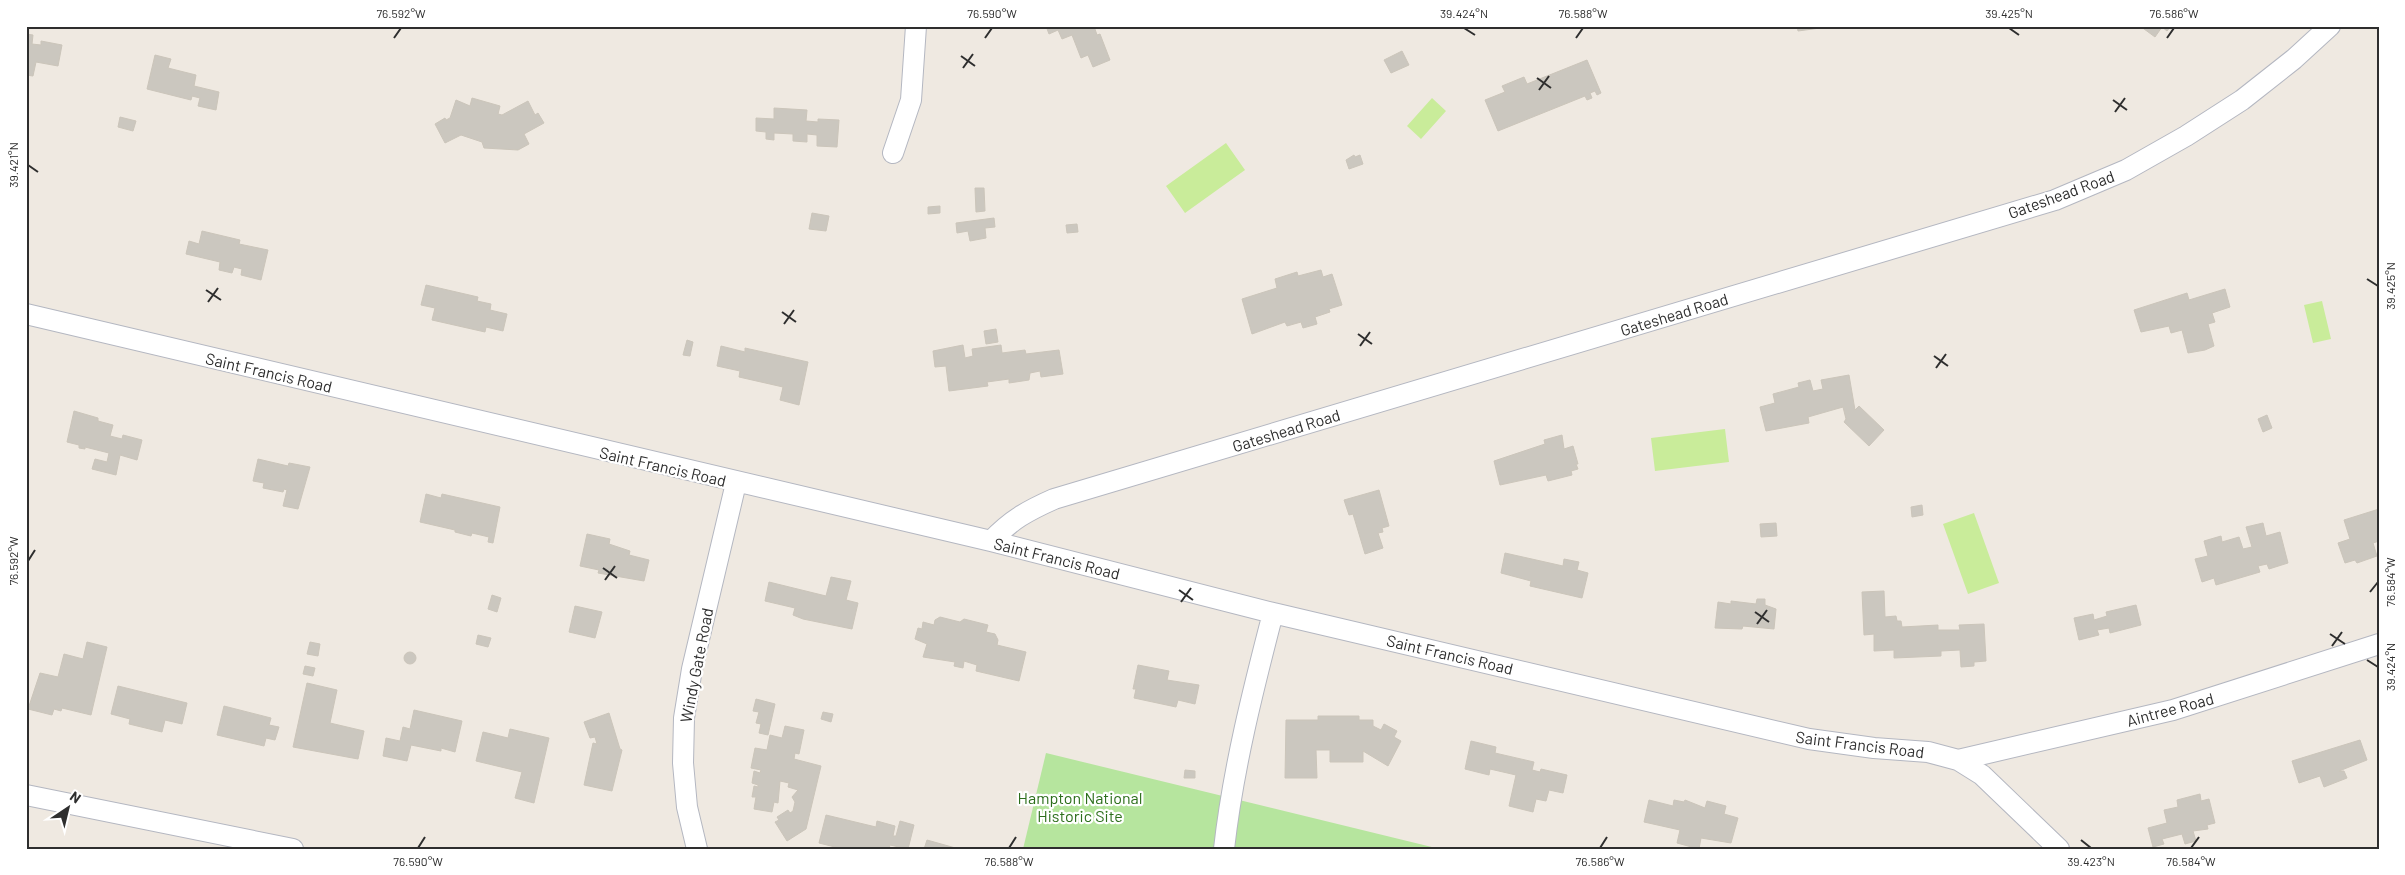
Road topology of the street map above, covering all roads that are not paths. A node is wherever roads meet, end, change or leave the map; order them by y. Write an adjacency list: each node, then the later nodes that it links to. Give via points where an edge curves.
1 (916, 26): 3 (street, via 911,100)
2 (2330, 26): 6 (street, Gateshead Road, via 2242,100 2186,136 2126,170 2055,200 1054,499 1010,522)
3 (893, 153)
4 (26, 314): 5 (street, Saint Francis Road)
5 (736, 483): 6 (street, Saint Francis Road); 12 (street, Windy Gate Road, via 692,669 684,718 683,763 687,807)
6 (991, 542): 7 (street, Saint Francis Road)
7 (1273, 612): 9 (street, Saint Francis Road, via 1809,739 1928,752); 13 (street, via 1250,700)
8 (2379, 644): 9 (street, Aintree Road, via 2173,710)
9 (1958, 760): 14 (street, Saint Francis Road, via 1982,775)
10 (26, 795): 11 (street)
11 (292, 849)
12 (697, 849)
13 (1224, 849)
14 (2059, 849)

